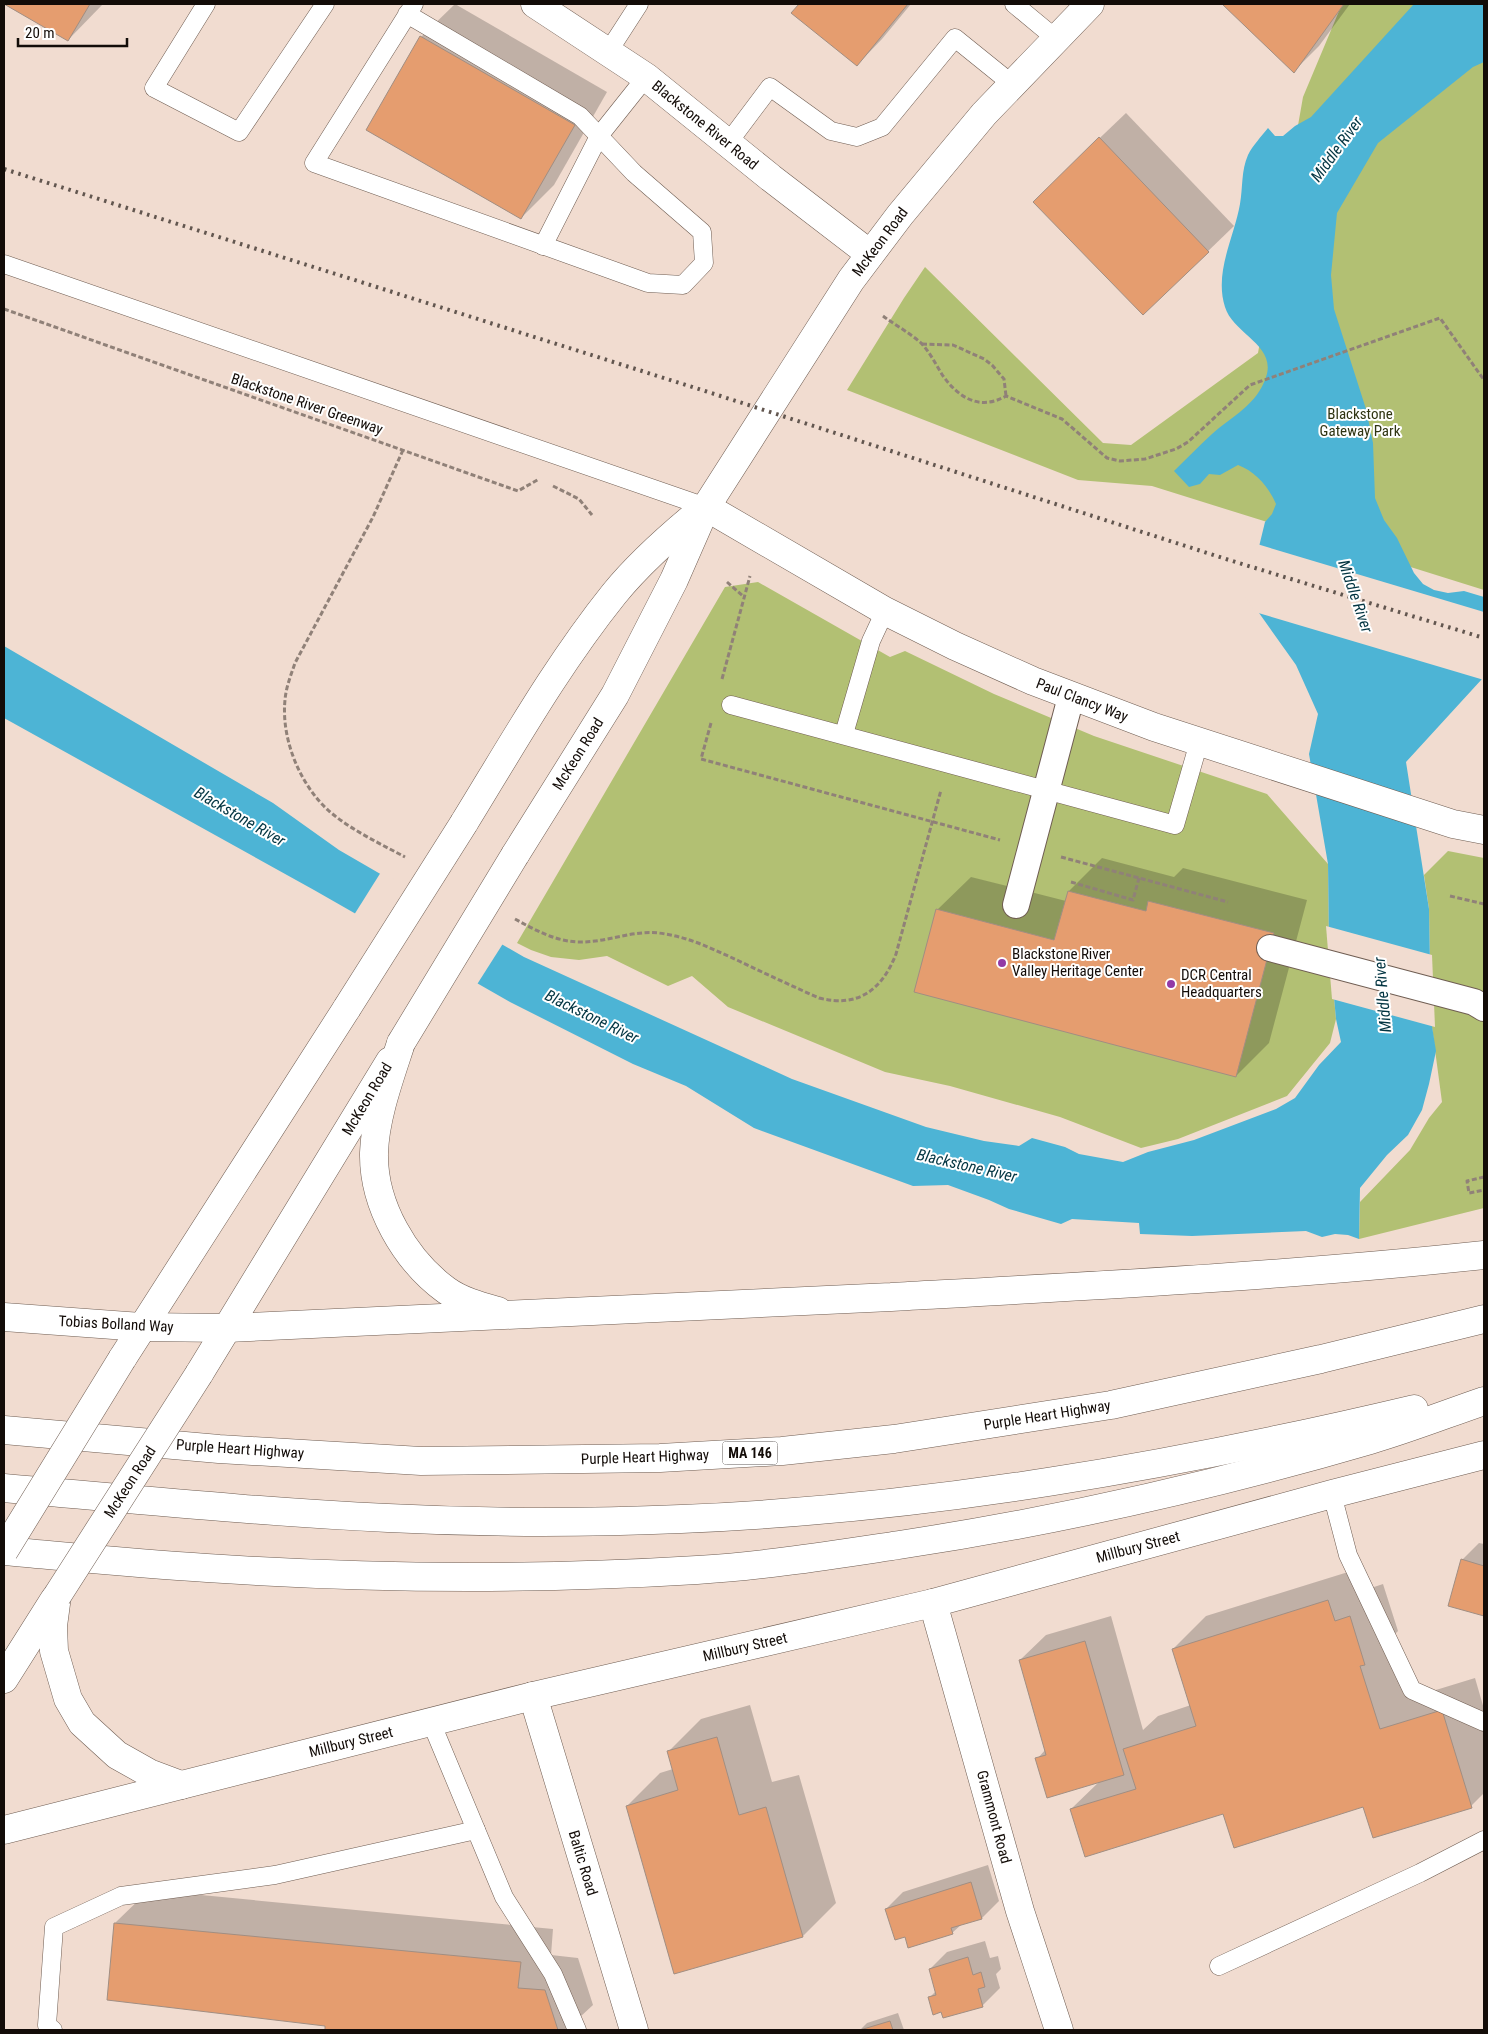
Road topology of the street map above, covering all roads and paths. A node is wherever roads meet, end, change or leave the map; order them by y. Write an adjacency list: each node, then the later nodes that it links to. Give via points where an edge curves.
1 (206, 4): 2 (lane, via 154,88 239,132)
2 (325, 4)
3 (535, 4): 9 (main road, Blackstone River Road)
4 (639, 4): 9 (lane)
5 (1014, 4): 8 (lane)
6 (1090, 4): 8 (main road, McKeon Road)
7 (411, 9): 12 (lane, via 580,116); 14 (lane, via 314,163)
8 (1055, 38): 11 (main road, McKeon Road)
9 (608, 52): 10 (main road, Blackstone River Road)
10 (646, 77): 12 (lane); 13 (main road, Blackstone River Road)
11 (1012, 84): 13 (lane, via 956,38 882,127 857,137 831,131 770,87); 15 (main road, McKeon Road, via 931,177)
12 (600, 136): 14 (lane); 14 (lane, via 634,173 702,232 704,263 682,285 648,283)
13 (728, 143): 15 (main road, Blackstone River Road)
14 (543, 246)
15 (870, 254): 22 (main road, McKeon Road)
16 (4, 264): 22 (lane)
17 (4, 309): 23 (path, Blackstone River Greenway, via 518,491 538,478 579,499)
18 (883, 316): 19 (path)
19 (922, 344): 21 (path, via 953,344 984,358 1004,379); 21 (path, via 953,387 972,400 990,403)
20 (1484, 380): 21 (path, via 1440,318 1250,385 1188,442 1176,449 1132,461 1107,458 1062,419)
21 (1006, 396)
22 (706, 506): 27 (main road, Paul Clancy Way); 45 (main road, McKeon Road, bridge, via 674,580 615,695); 52 (main road, McKeon Road, bridge, via 673,533 615,593 562,664 347,1008)
23 (592, 515)
24 (750, 576): 26 (path)
25 (727, 582): 26 (path)
26 (744, 596): 28 (path)
27 (885, 611): 29 (main road, Paul Clancy Way, via 987,661); 32 (lane, via 871,641)
28 (722, 682)
29 (1071, 697): 33 (main road, Paul Clancy Way); 34 (street)
30 (731, 705): 32 (lane)
31 (711, 721): 36 (path, via 701,759)
32 (844, 734): 34 (lane)
33 (1199, 742): 34 (lane, via 1175,825); 35 (main road, Paul Clancy Way, via 1453,824)
34 (1046, 790): 36 (street)
35 (1484, 830)
36 (1031, 848): 37 (path); 42 (street)
37 (1139, 878): 38 (path, via 1133,900); 40 (path)
38 (1071, 882)
39 (1450, 896): 41 (path)
40 (1228, 902)
41 (1484, 904)
42 (1016, 905)
43 (1270, 948): 44 (street)
44 (1479, 1005)
45 (401, 1043): 49 (main road, via 381,1111 374,1154 380,1198 397,1234 419,1267 447,1291 474,1305); 53 (main road, McKeon Road)
46 (1484, 1177): 47 (path, via 1467,1181 1469,1193)
47 (1484, 1190)
48 (1484, 1254): 49 (main road, Tobias Bolland Way, via 1333,1270 1100,1286)
49 (514, 1316): 53 (main road, Tobias Bolland Way)
50 (4, 1317): 52 (main road, Tobias Bolland Way)
51 (1484, 1319): 56 (main road, Purple Heart Highway / MA 146, via 1111,1405 894,1439 782,1451 660,1458 421,1461 219,1449)
52 (141, 1328): 53 (main road, Tobias Bolland Way); 60 (main road, McKeon Road, bridge)
53 (228, 1328): 61 (main road, McKeon Road, bridge)
54 (1484, 1392): 58 (main road, via 1260,1445 1066,1480 861,1506 681,1519 492,1522 388,1518)
55 (1484, 1401): 60 (main road, via 1364,1442 1108,1507 947,1538 821,1557 701,1570 470,1577 342,1575 208,1568)
56 (4, 1430)
57 (1484, 1455): 59 (main road, Millbury Street)
58 (4, 1488)
59 (1332, 1494): 62 (main road, Millbury Street); 66 (lane, via 1348,1555 1412,1690)
60 (4, 1551)
61 (57, 1596): 63 (main road, McKeon Road); 67 (main road, via 54,1650 68,1699 82,1723 117,1755 149,1774)
62 (933, 1603): 64 (main road, Millbury Street); 75 (main road, Grammont Road, via 1020,1911)
63 (4, 1679)
64 (533, 1696): 65 (main road, Millbury Street); 74 (main road, Baltic Road)
65 (431, 1722): 67 (main road, Millbury Street); 69 (lane)
66 (1484, 1722)
67 (181, 1786): 68 (main road, Millbury Street)
68 (4, 1830)
69 (476, 1830): 72 (lane, via 275,1875 121,1896 54,1927 47,2025); 73 (lane, via 504,1897 553,1974)
70 (1484, 1840): 71 (lane)
71 (1220, 1966)
72 (53, 2030)
73 (576, 2030)
74 (634, 2030)
75 (1059, 2030)

